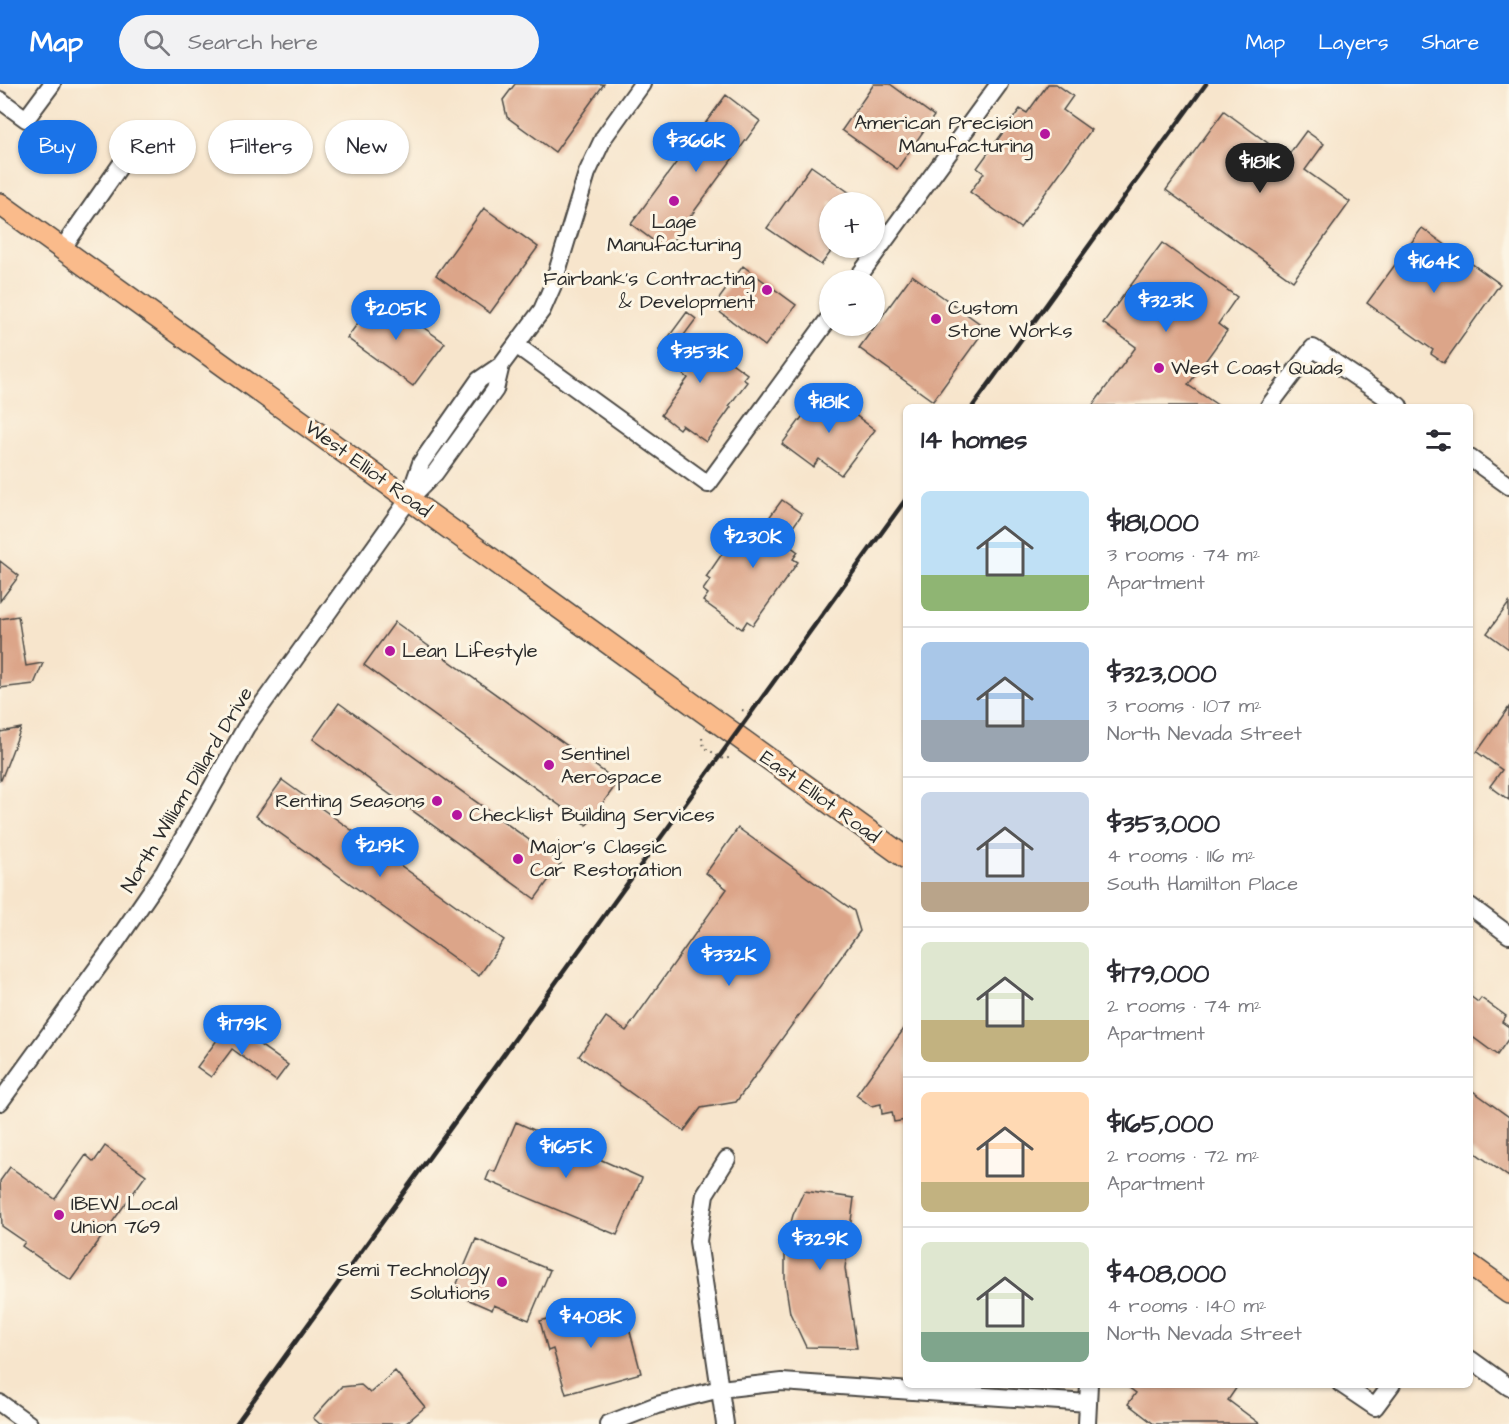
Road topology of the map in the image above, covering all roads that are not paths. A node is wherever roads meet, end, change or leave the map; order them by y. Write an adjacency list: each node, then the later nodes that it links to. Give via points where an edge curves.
1 (52, 84): 4 (street, via 26,119)
2 (642, 84): 10 (street, North William Dillard Drive, via 604,137 587,172 553,285 542,310)
3 (999, 84): 8 (street)
4 (0, 100)
5 (114, 174): 7 (street)
6 (0, 204): 7 (main road, West Elliot Road)
7 (62, 249): 15 (main road, West Elliot Road)
8 (863, 270)
9 (819, 332): 10 (street, via 708,484)
10 (516, 345): 15 (street, North William Dillard Drive, via 501,365 479,380 421,463)
11 (1271, 404): 12 (street, via 1313,348)
12 (1396, 404)
13 (1473, 460): 14 (street)
14 (1509, 486)
15 (409, 499): 16 (main road, West Elliot Road); 20 (street, North William Dillard Drive, via 246,726 164,872)
16 (735, 735): 17 (main road, East Elliot Road)
17 (903, 856)
18 (1473, 908): 19 (street)
19 (1509, 935)
20 (0, 1102)
21 (727, 1160): 29 (street, via 705,1194 698,1241)
22 (1473, 1273): 23 (main road)
23 (1509, 1293)
24 (1473, 1361): 25 (street)
25 (1509, 1387)
26 (1089, 1388): 31 (street)
27 (1347, 1388): 28 (street, via 1375,1407)
28 (1389, 1388)
29 (720, 1389): 31 (street, via 782,1382); 33 (street, via 657,1405); 34 (street)
30 (0, 1403): 32 (street)
31 (1088, 1403): 35 (street)
32 (29, 1424)
33 (608, 1424)
34 (725, 1424)
35 (1087, 1424)

